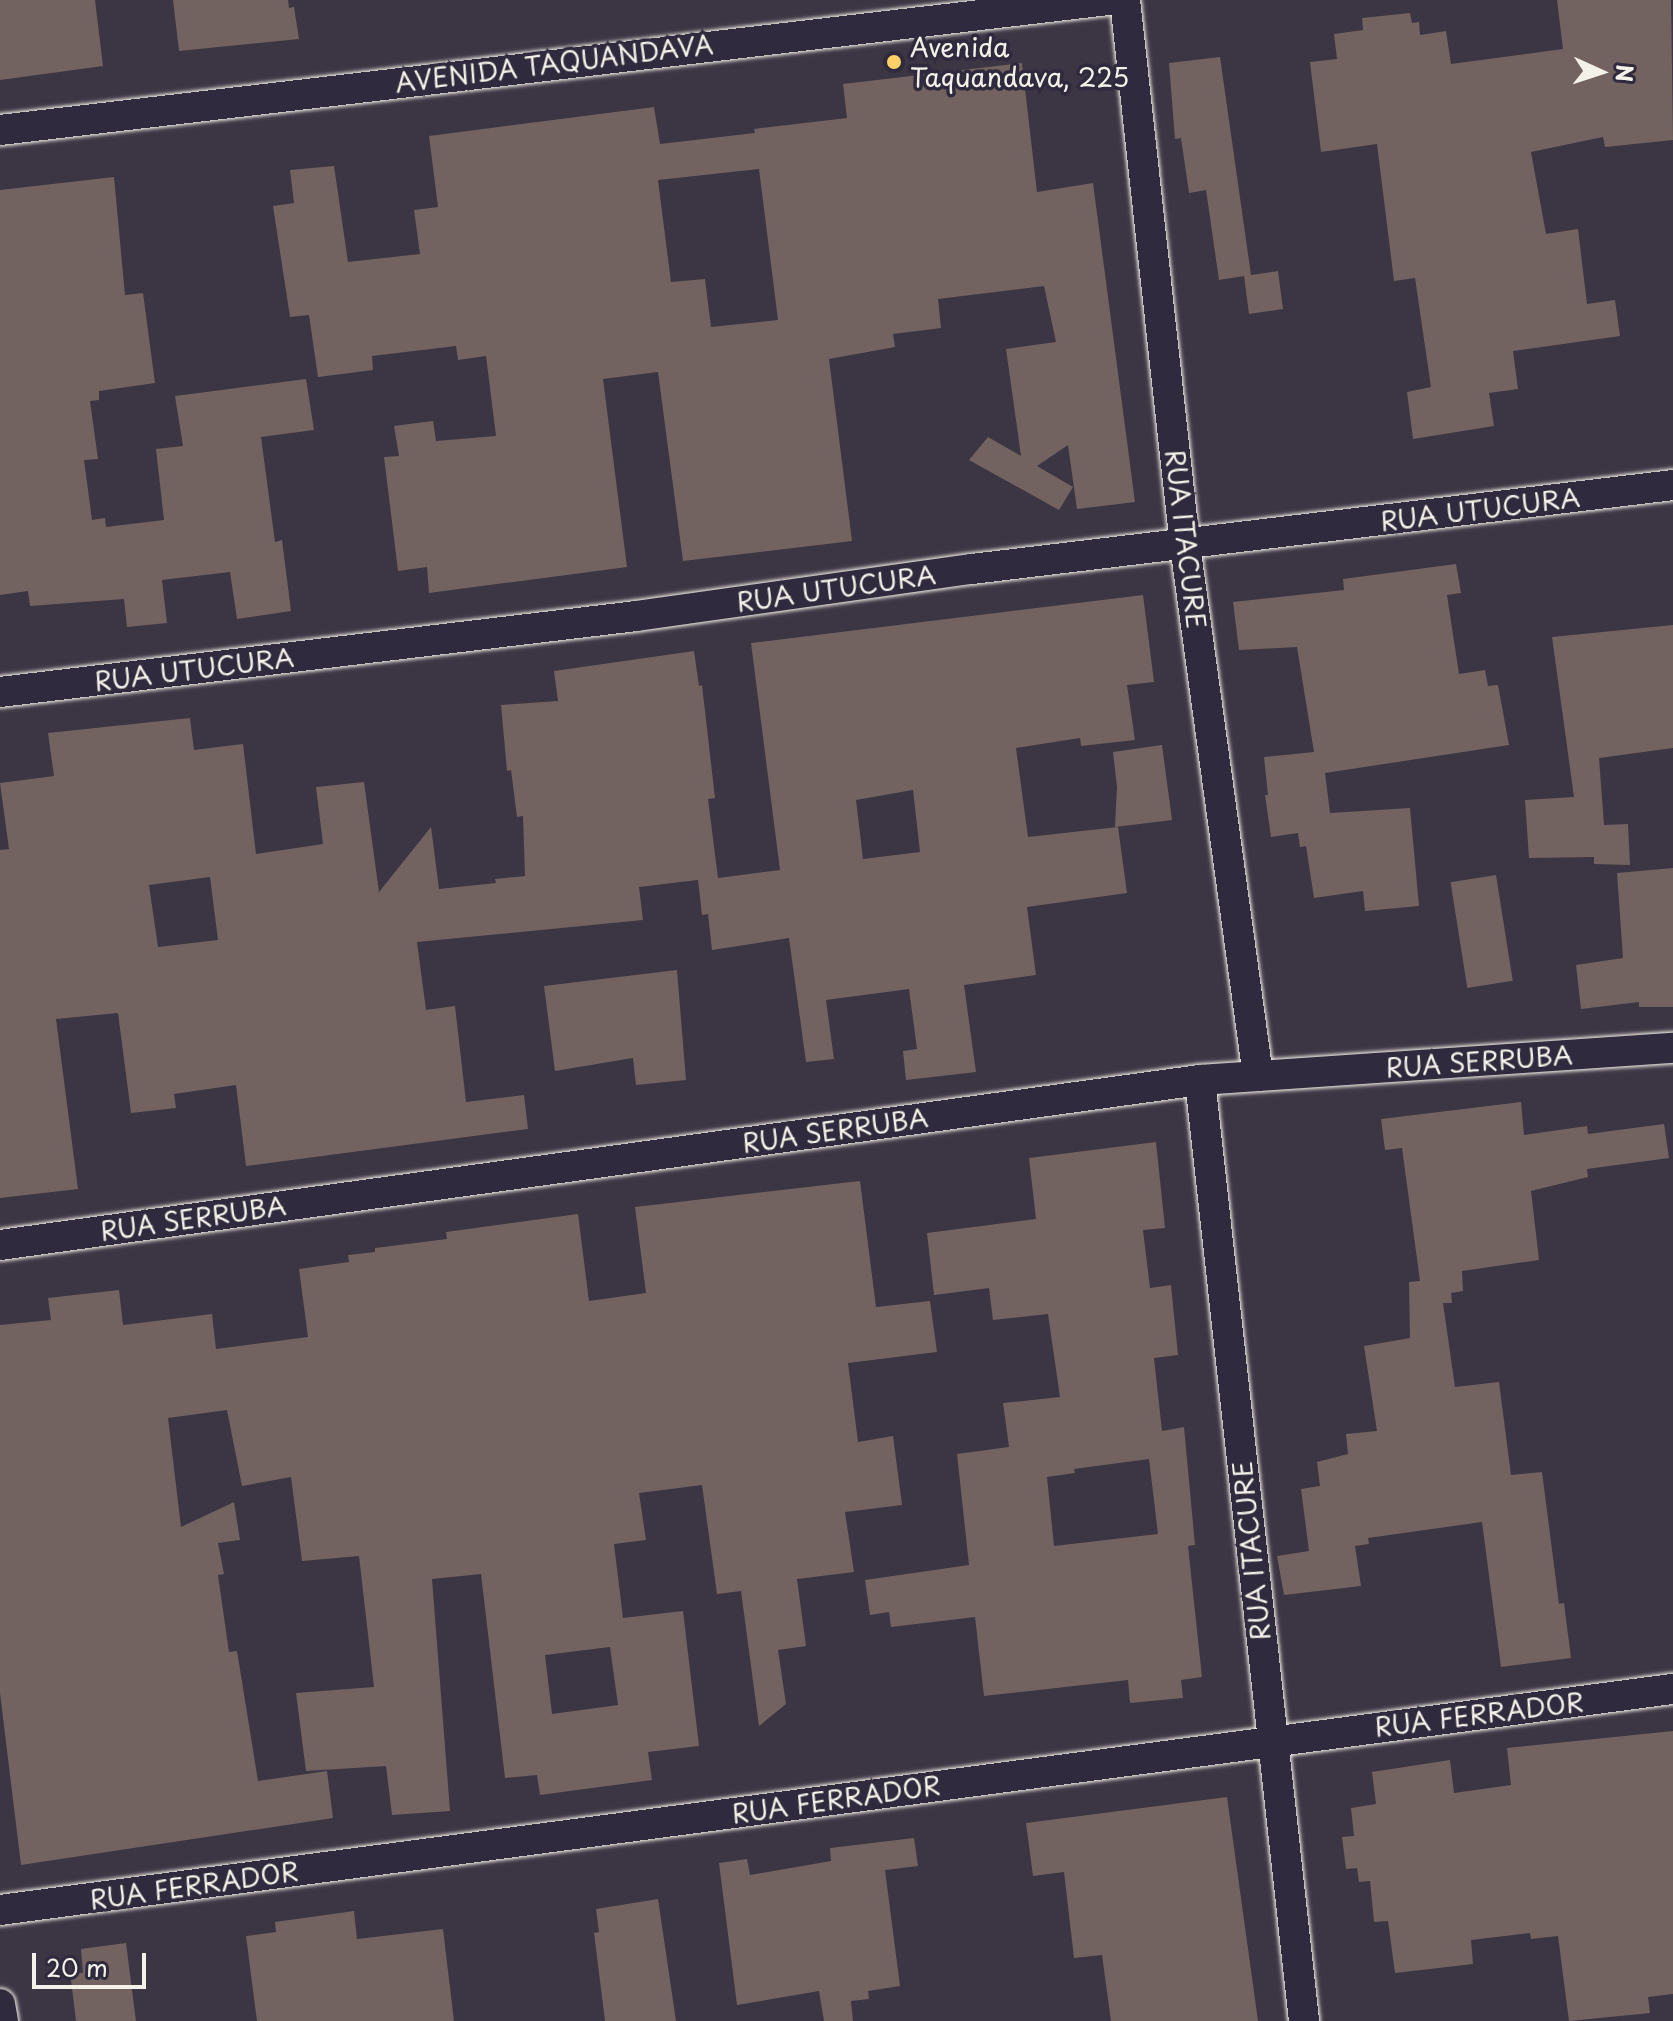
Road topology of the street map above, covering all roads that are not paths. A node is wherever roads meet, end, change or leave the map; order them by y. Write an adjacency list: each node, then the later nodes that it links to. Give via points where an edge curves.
1 (1108, 0): 3 (street, AVENIDA TAQUANDAVA)
2 (1125, 0): 6 (street, RUA ITACURE)
3 (965, 7): 4 (street, AVENIDA TAQUANDAVA)
4 (0, 130)
5 (1673, 485): 6 (street, RUA UTUCURA)
6 (1185, 545): 7 (street, RUA UTUCURA); 9 (street, RUA ITACURE)
7 (0, 692)
8 (1673, 1048): 9 (street, RUA SERRUBA)
9 (1258, 1076): 10 (street, RUA SERRUBA)
10 (1200, 1080): 11 (street, RUA SERRUBA); 13 (street, RUA ITACURE)
11 (0, 1245)
12 (1673, 1689): 13 (street, RUA FERRADOR)
13 (1272, 1741): 14 (street, RUA FERRADOR); 17 (street, RUA ITACURE)
14 (0, 1910)
15 (0, 2004): 16 (street)
16 (3, 2021)
17 (1304, 2021)

